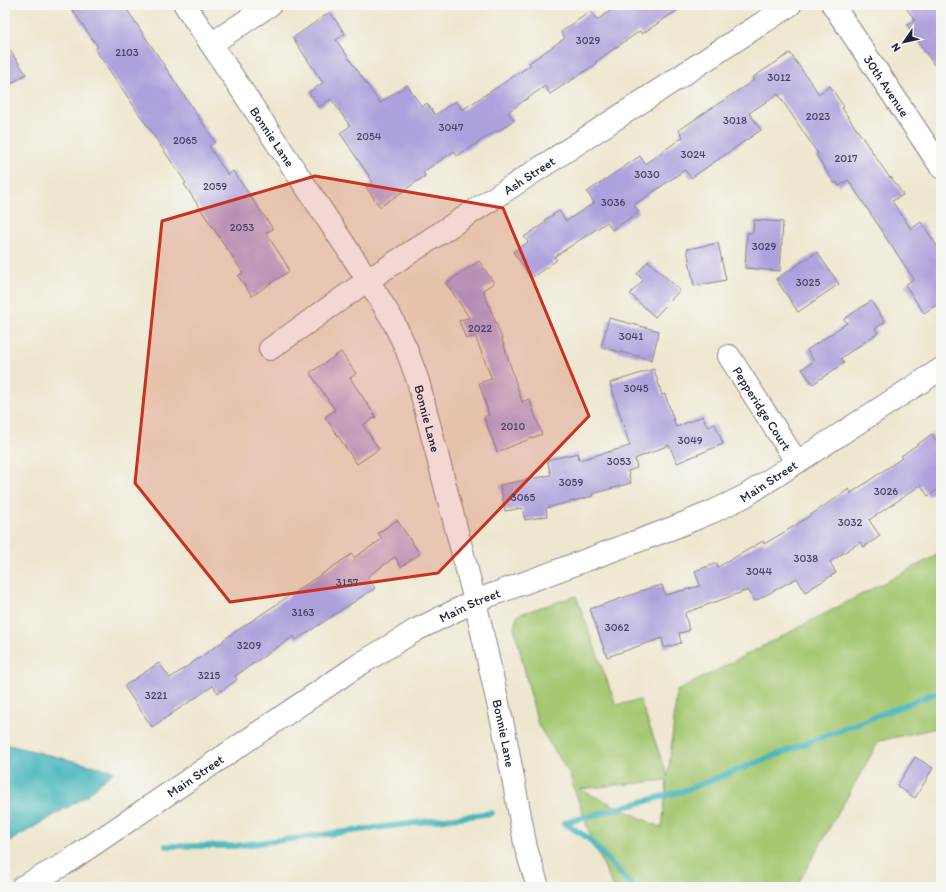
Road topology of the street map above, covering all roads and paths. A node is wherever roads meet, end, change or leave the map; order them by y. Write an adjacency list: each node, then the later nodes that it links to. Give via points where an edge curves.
1 (185, 5): 5 (street, Bonnie Lane)
2 (270, 5): 5 (street)
3 (790, 5): 7 (street, Ash Street)
4 (833, 5): 6 (street, 30th Avenue)
5 (211, 44): 7 (street, Bonnie Lane)
6 (941, 167)
7 (368, 280): 8 (street, Ash Street); 12 (street, Bonnie Lane, via 392,319 418,381)
8 (270, 349)
9 (729, 356): 11 (street, Pepperidge Court)
10 (941, 369): 11 (street, Main Street)
11 (796, 462): 12 (street, Main Street, via 745,496 712,512)
12 (475, 602): 13 (street, Main Street, via 416,630 357,666 63,865); 14 (street, Bonnie Lane, via 504,730 526,848)
13 (22, 887)
14 (538, 887)

